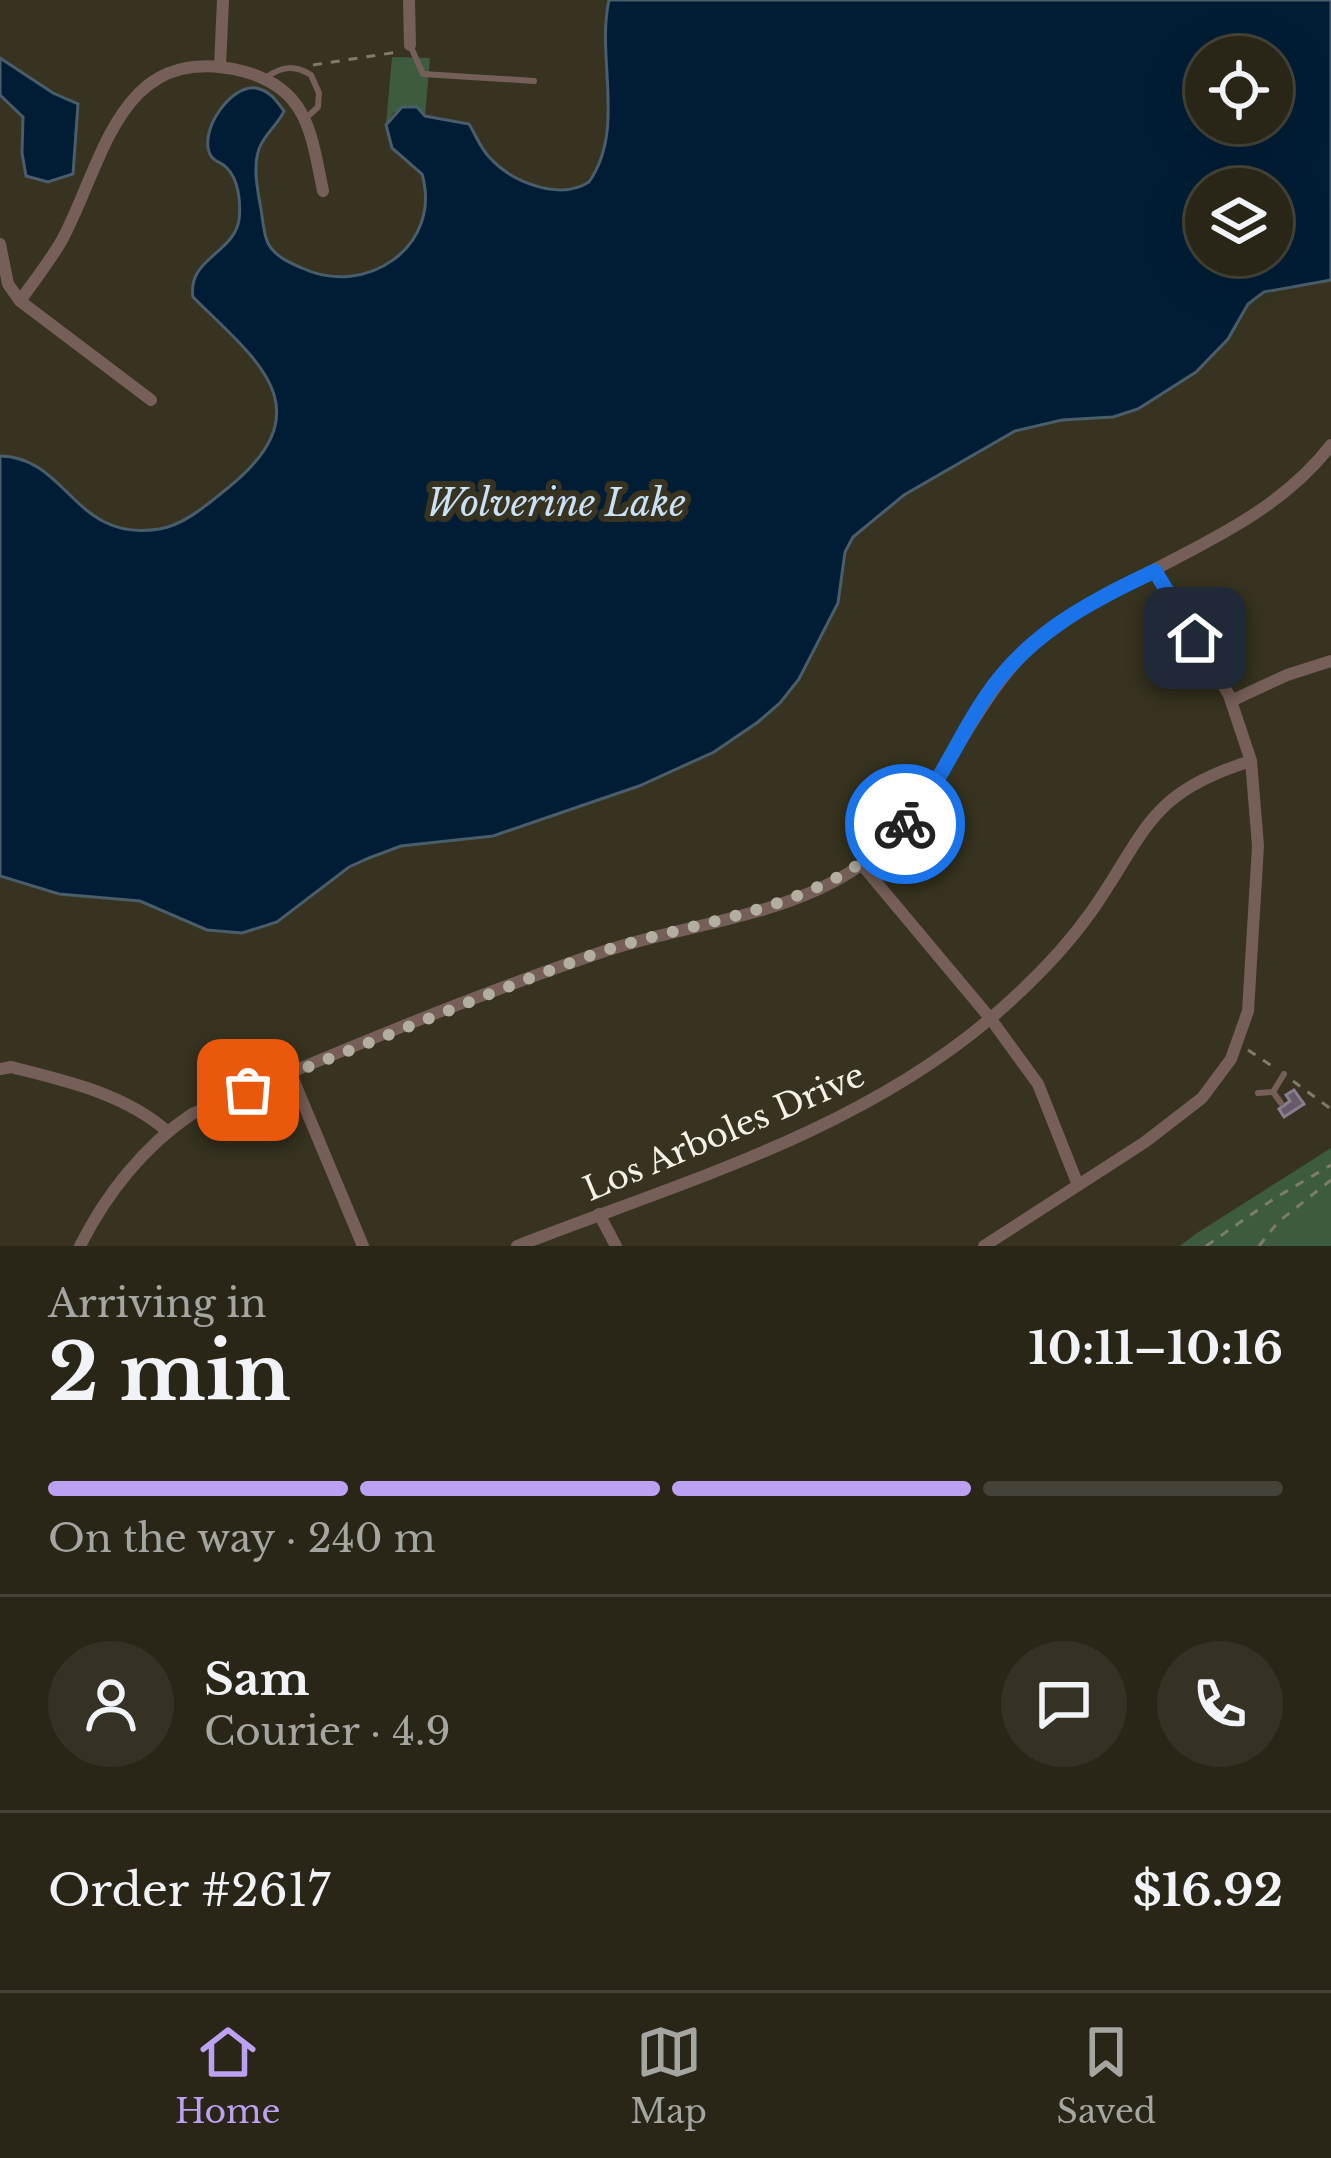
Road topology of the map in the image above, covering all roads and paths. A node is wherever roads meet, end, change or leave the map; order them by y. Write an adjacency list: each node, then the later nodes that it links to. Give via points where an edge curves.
1 (223, 0): 4 (street)
2 (409, 0): 3 (street)
3 (410, 45): 5 (path); 7 (lane, via 423,74)
4 (220, 66): 6 (street); 11 (street, via 178,70 143,86 116,117 60,243)
5 (290, 68): 6 (lane); 8 (lane, via 311,75 319,93)
6 (266, 78): 8 (street)
7 (534, 81)
8 (306, 118): 9 (street)
9 (323, 191)
10 (0, 244): 11 (street)
11 (20, 301): 12 (street)
12 (151, 400)
13 (1331, 445): 14 (street, via 1293,484)
14 (1155, 571): 16 (street); 18 (street, via 1079,609 1013,661 918,810)
15 (1331, 661): 16 (street)
16 (1232, 701): 17 (street)
17 (1250, 760): 19 (street, Los Arboles Drive, via 1181,790 1156,812 1090,915); 29 (street, via 1255,938 1248,1011 1231,1059 1202,1098)
18 (862, 865): 19 (street); 21 (street, via 774,905 605,950)
19 (990, 1018): 29 (street, via 1038,1084); 30 (street, Los Arboles Drive, via 884,1095)
20 (4, 1064): 26 (street, via 140,1108)
21 (291, 1074): 26 (street); 32 (street)
22 (1284, 1074): 23 (lane)
23 (1273, 1092): 24 (lane); 25 (lane)
24 (1258, 1093)
25 (1281, 1102)
26 (167, 1131): 31 (street, via 113,1192)
27 (1331, 1165): 36 (path)
28 (1331, 1180): 37 (path)
29 (1078, 1185): 35 (street)
30 (599, 1214): 33 (street, Los Arboles Drive); 34 (street)
31 (80, 1246)
32 (363, 1246)
33 (517, 1246)
34 (616, 1246)
35 (984, 1246)
36 (1207, 1246)
37 (1259, 1246)

